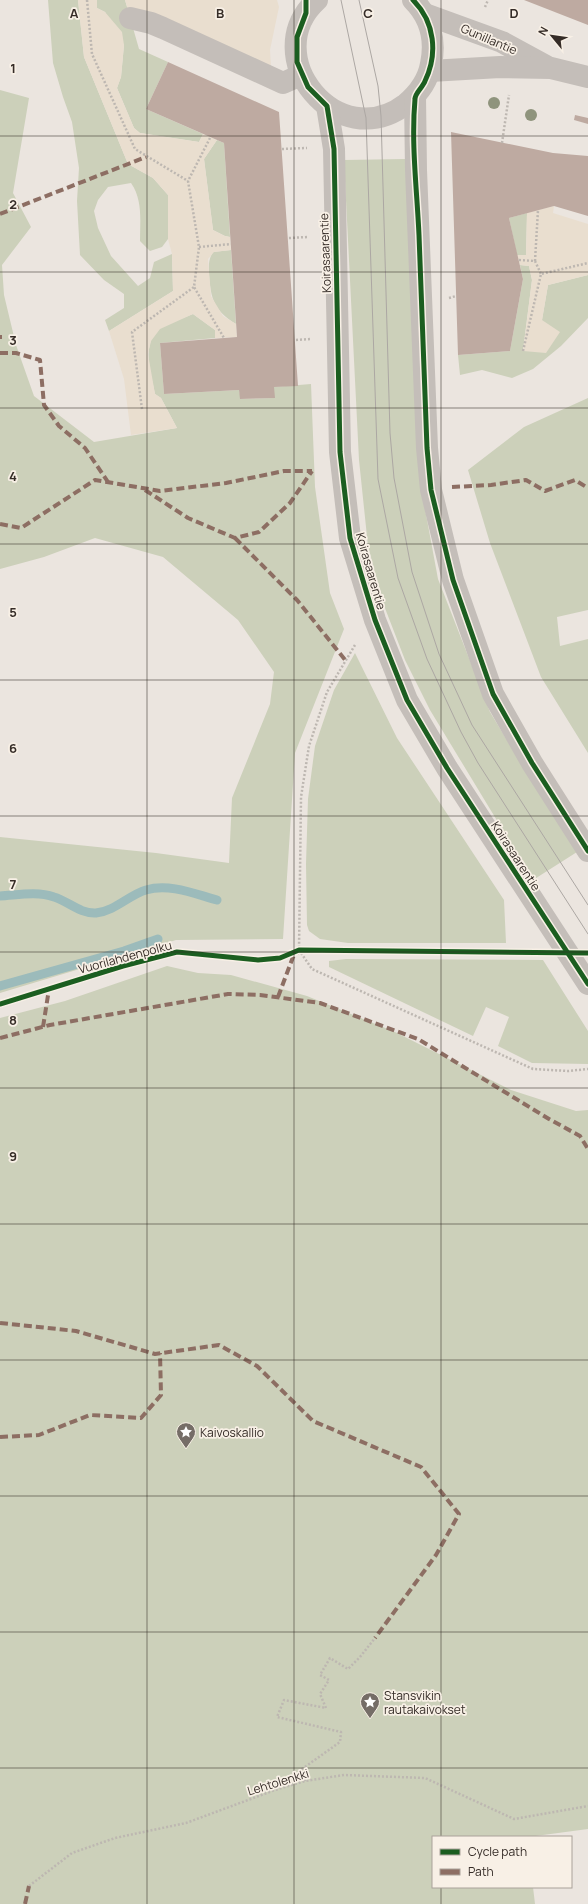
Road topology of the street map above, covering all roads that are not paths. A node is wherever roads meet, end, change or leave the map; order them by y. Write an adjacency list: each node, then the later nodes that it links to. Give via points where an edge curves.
1 (310, 4): 6 (street, via 301,25 296,50)
2 (419, 7): 4 (street, Gunillantie, via 502,42); 5 (street, via 432,33 434,52)
3 (130, 18): 6 (street, via 163,28 283,83)
4 (551, 68): 5 (street, Gunillantie, via 500,66); 7 (street, Gunillantie)
5 (430, 71): 8 (street)
6 (301, 75): 9 (street, via 308,87)
7 (588, 77)
8 (415, 97): 9 (street, via 399,108 374,117 346,115); 10 (street, via 415,162 431,490 453,580 493,694 532,763)
9 (327, 106): 11 (street, Koirasaarentie, via 334,149 340,452 350,538 375,620 407,700 446,768)
10 (587, 849)
11 (588, 984)

